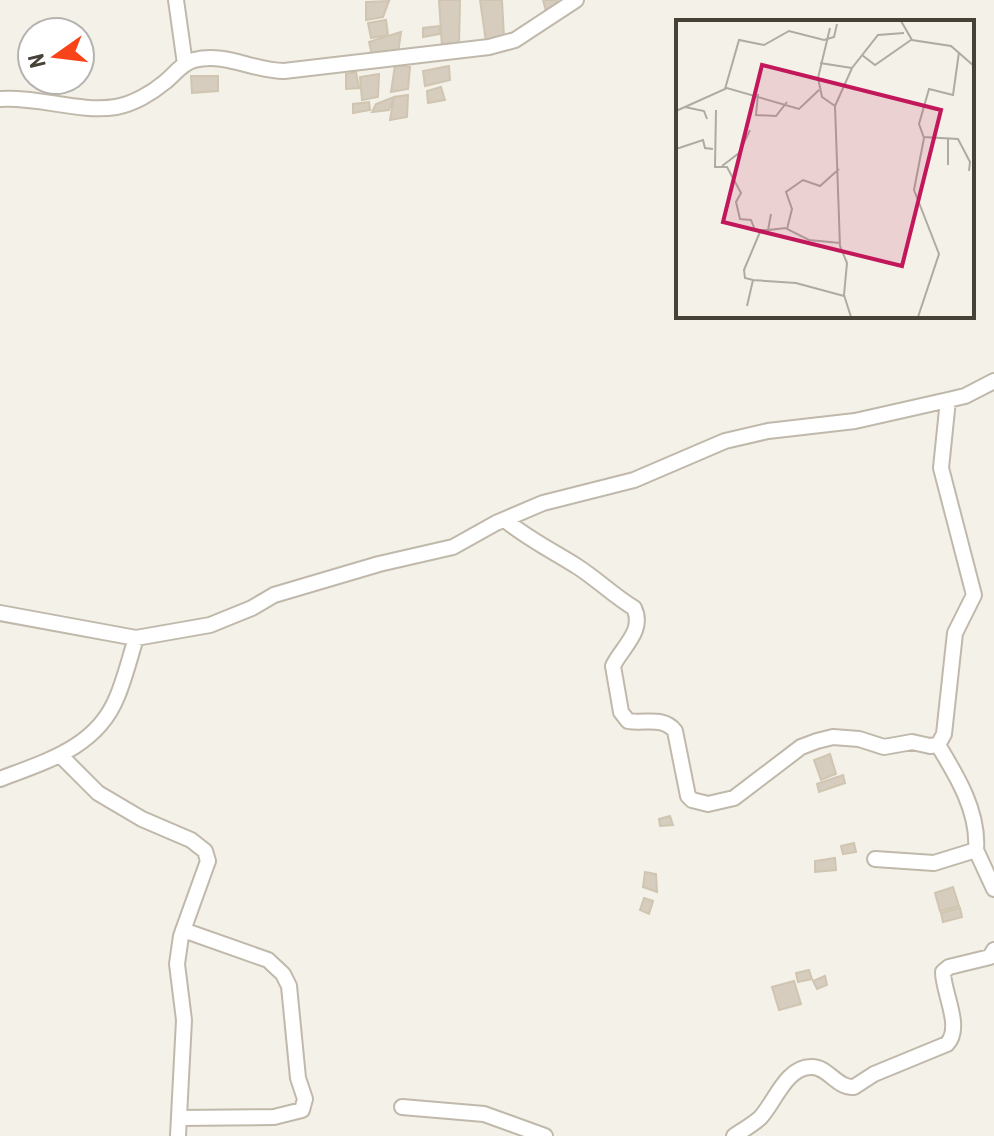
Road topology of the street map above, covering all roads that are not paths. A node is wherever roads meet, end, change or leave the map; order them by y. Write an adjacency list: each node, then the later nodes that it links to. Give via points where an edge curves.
1 (176, 0): 3 (street)
2 (576, 0): 3 (street, via 515,40 489,47 284,71 228,59)
3 (185, 64): 4 (street, via 163,84 119,107)
4 (0, 99)
5 (994, 381): 6 (street)
6 (948, 400): 7 (street, via 725,441 634,480 543,503); 10 (street, via 941,468 974,595 955,633 944,734)
7 (505, 520): 9 (street, via 453,547 274,595 210,625); 10 (street, via 634,608 636,632 613,666 621,712 628,721 671,726 685,791 692,800 708,804 734,798 801,747 833,737 884,747)
8 (0, 613): 9 (street)
9 (136, 638): 11 (street, via 116,699 99,728)
10 (938, 745): 13 (street, via 961,783)
11 (60, 755): 12 (street); 16 (street, via 98,793 205,851 208,861)
12 (0, 779)
13 (976, 850): 14 (street, via 934,863); 15 (street)
14 (875, 859)
15 (994, 889)
16 (183, 930): 19 (street, via 177,964 184,1020); 19 (street, via 268,960 283,974 305,1099 302,1110 274,1117)
17 (994, 950): 22 (street, via 990,957 943,972 953,1027 947,1044 854,1087 818,1068 796,1070 760,1117)
18 (402, 1107): 21 (street, via 484,1114)
19 (179, 1118): 20 (street)
20 (178, 1136)
21 (545, 1136)
22 (734, 1136)

